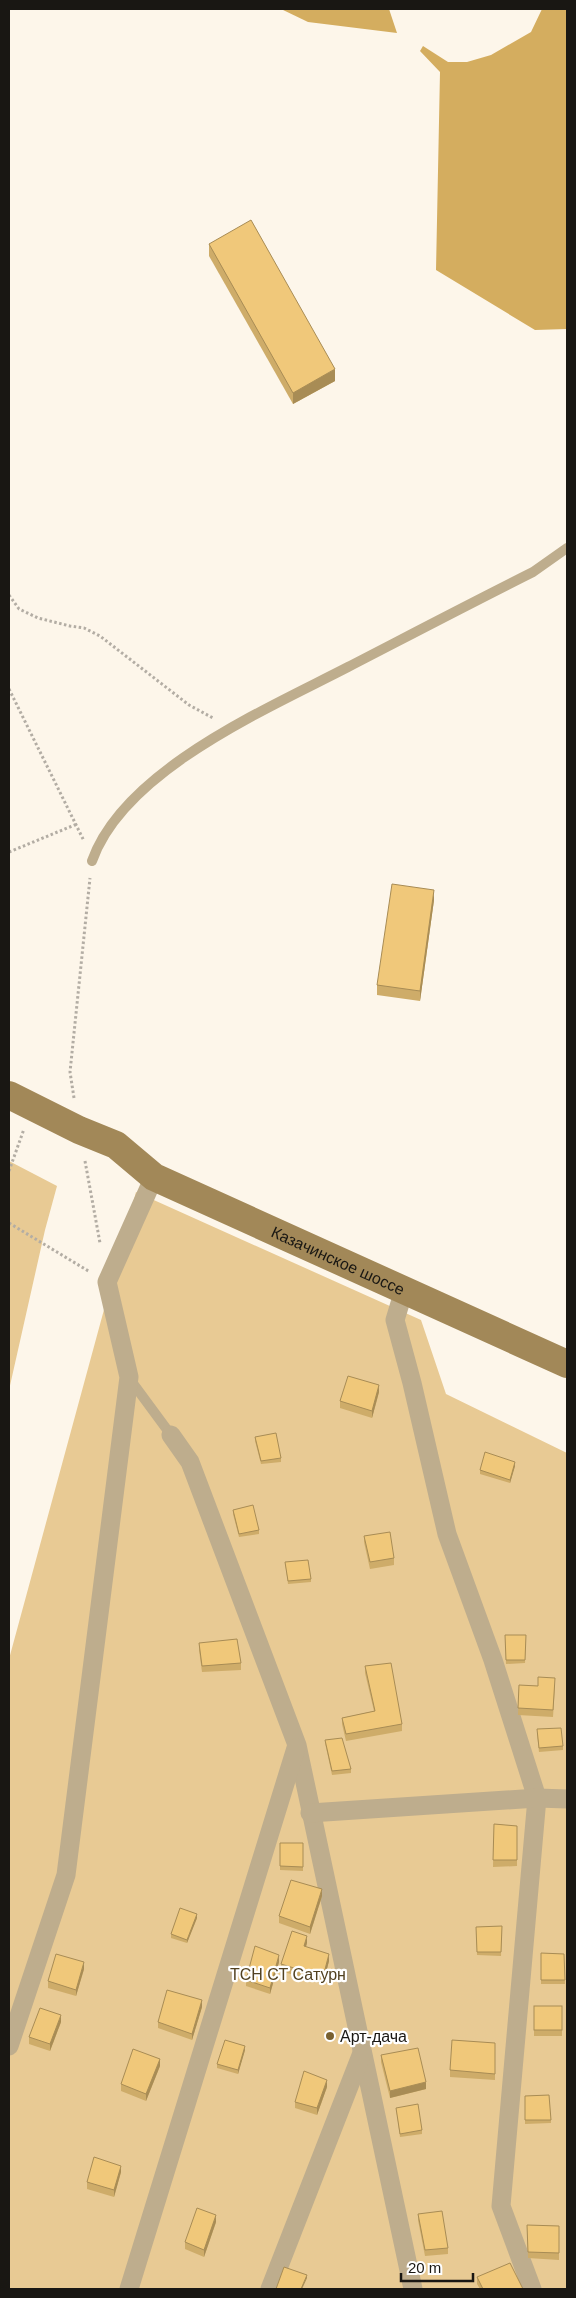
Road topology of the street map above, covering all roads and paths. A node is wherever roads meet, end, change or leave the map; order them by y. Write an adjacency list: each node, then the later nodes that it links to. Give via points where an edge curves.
1 (567, 548): 4 (lane, via 533,572)
2 (9, 596): 4 (path, via 19,609 38,618 84,628 100,636 189,705)
3 (9, 689): 5 (path)
4 (231, 727): 7 (lane, via 188,754 115,817 99,842)
5 (77, 824): 6 (path); 7 (path)
6 (9, 852)
7 (92, 861): 9 (path, via 70,1072)
8 (20, 1101): 9 (main road, Казачинское шоссе); 10 (path)
9 (79, 1130): 11 (main road, Казачинское шоссе, via 116,1145); 13 (path)
10 (9, 1171)
11 (154, 1177): 14 (street); 15 (main road, Казачинское шоссе)
12 (9, 1223): 14 (path)
13 (100, 1244)
14 (107, 1282): 17 (street)
15 (404, 1290): 16 (main road, Казачинское шоссе); 20 (street, via 395,1320 447,1534 493,1660)
16 (567, 1364)
17 (129, 1377): 18 (lane); 23 (street, via 66,1875)
18 (170, 1435): 19 (street, via 190,1462)
19 (297, 1745): 22 (street); 25 (street)
20 (537, 1798): 21 (street); 22 (street); 28 (street, via 500,2206)
21 (567, 1799)
22 (310, 1813): 24 (street)
23 (9, 2046)
24 (362, 2053): 26 (street); 27 (street)
25 (129, 2289)
26 (270, 2289)
27 (413, 2289)
28 (532, 2289)

